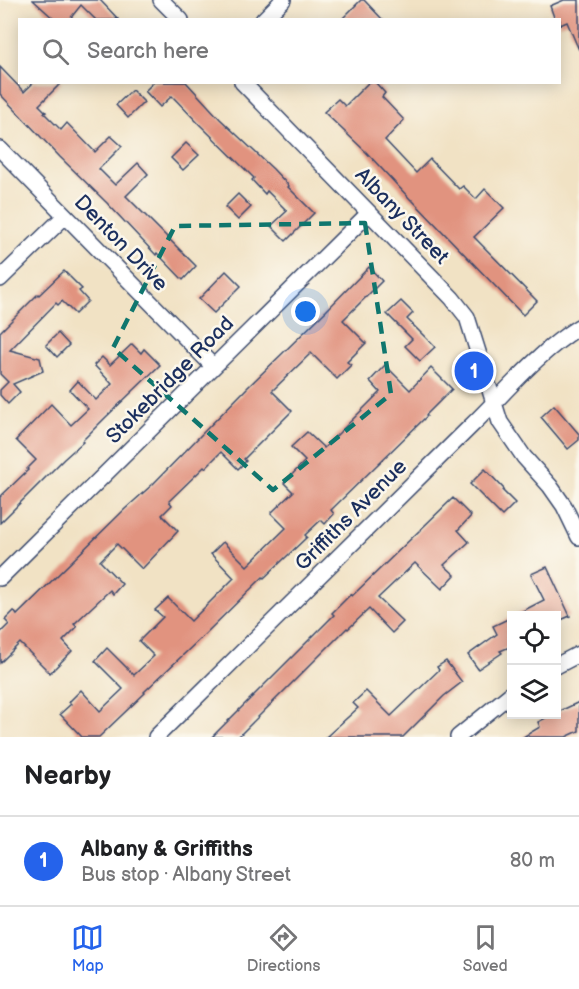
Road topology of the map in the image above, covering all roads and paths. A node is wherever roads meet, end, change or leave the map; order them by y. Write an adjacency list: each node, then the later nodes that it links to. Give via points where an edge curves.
1 (161, 0): 3 (street)
2 (283, 0): 4 (street)
3 (179, 18)
4 (265, 18)
5 (244, 84): 7 (street, Albany Street)
6 (0, 149): 8 (street, Denton Drive)
7 (369, 213): 11 (street, Stokebridge Road); 12 (street, Albany Street, via 467,317)
8 (65, 216): 9 (street); 11 (street, Denton Drive)
9 (0, 279)
10 (579, 327): 12 (street, Griffiths Avenue, via 549,349)
11 (213, 366): 14 (street, Stokebridge Road)
12 (494, 403): 13 (street, Albany Street, via 503,428 564,506); 18 (street, Griffiths Avenue)
13 (579, 537)
14 (0, 578)
15 (579, 654): 16 (street)
16 (558, 665)
17 (507, 697): 19 (street)
18 (156, 737)
19 (458, 737)

